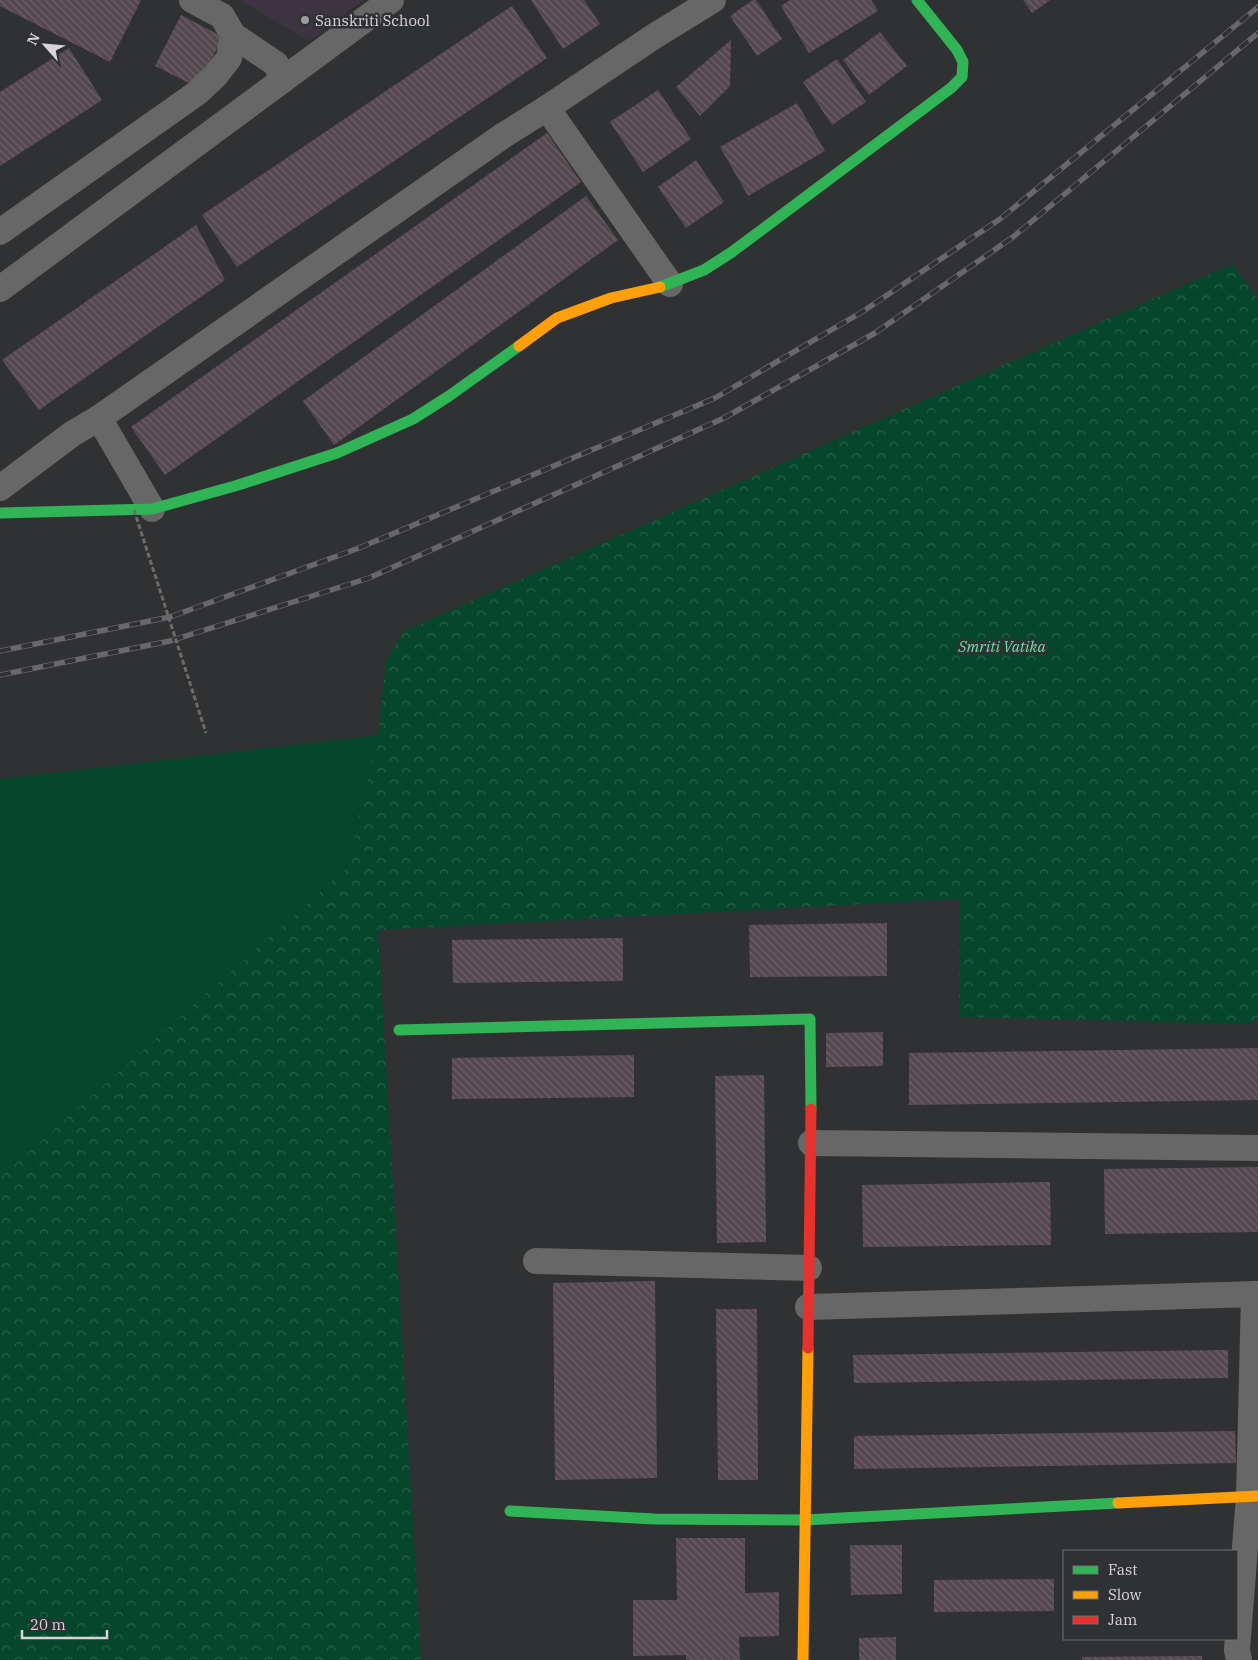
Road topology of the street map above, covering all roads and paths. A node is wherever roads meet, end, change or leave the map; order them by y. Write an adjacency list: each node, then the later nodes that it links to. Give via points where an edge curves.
1 (192, 0): 5 (street, via 222,16)
2 (392, 0): 6 (street)
3 (713, 0): 7 (street)
4 (917, 0): 9 (street, via 957,50 963,62 962,77 732,252 704,270)
5 (233, 35): 6 (street, via 276,64); 8 (street, via 228,58 216,76 197,93)
6 (284, 80): 10 (street)
7 (546, 108): 9 (street); 11 (street)
8 (0, 232)
9 (670, 284): 13 (street, via 611,298 557,318 449,396 413,419 377,436 337,453 253,480)
10 (0, 289)
11 (99, 418): 12 (street, via 72,434); 13 (street)
12 (0, 488)
13 (143, 510): 14 (street); 15 (path, bridge)
14 (0, 513)
15 (206, 733)
16 (399, 1030): 17 (street, via 810,1019)
17 (811, 1143): 18 (street); 20 (street)
18 (1258, 1148)
19 (536, 1261): 20 (street)
20 (809, 1268): 22 (street)
21 (1256, 1294): 22 (street); 23 (street)
22 (808, 1307): 25 (street)
23 (1253, 1496): 25 (street); 27 (street, via 1237,1650)
24 (510, 1511): 25 (street, via 654,1520)
25 (805, 1520): 26 (street)
26 (802, 1660)
27 (1239, 1660)

